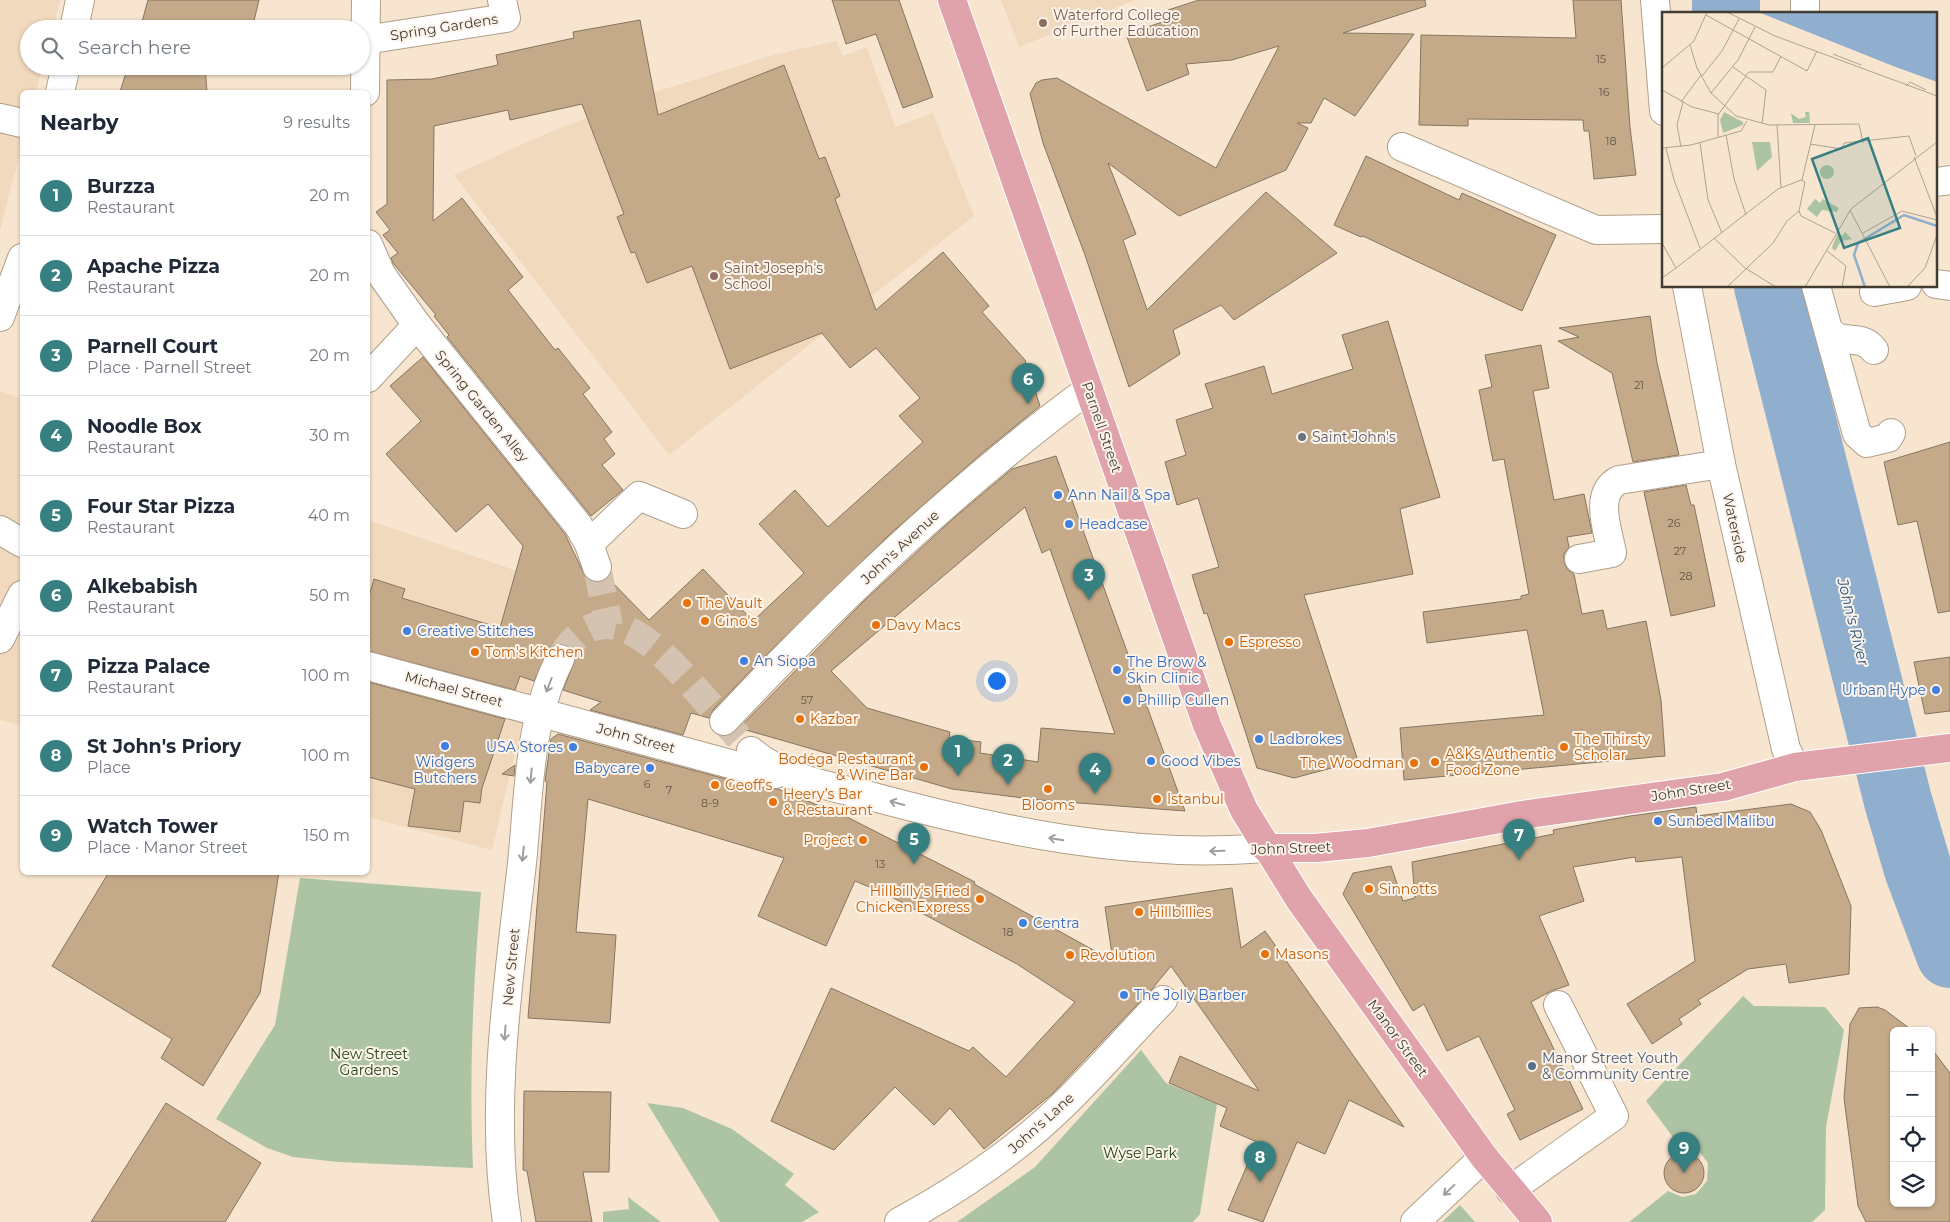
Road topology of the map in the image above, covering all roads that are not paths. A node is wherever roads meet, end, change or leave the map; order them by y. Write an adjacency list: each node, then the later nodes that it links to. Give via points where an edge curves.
1 (80, 0): 6 (street)
2 (366, 0): 7 (street)
3 (502, 0): 8 (street, Spring Gardens, via 506,18)
4 (952, 0): 29 (main road, Parnell Street)
5 (1655, 0): 11 (street)
6 (76, 20)
7 (366, 20)
8 (370, 39)
9 (64, 75): 12 (street)
10 (365, 75): 13 (street)
11 (1662, 86)
12 (60, 90)
13 (365, 90)
14 (0, 118): 15 (street)
15 (20, 123)
16 (1402, 147): 17 (street, via 1596,230)
17 (1662, 229)
18 (370, 249): 25 (street, Spring Garden Alley, via 381,274)
19 (20, 269): 24 (street)
20 (1687, 288): 31 (street, Waterside)
21 (1817, 288): 26 (street)
22 (1896, 288): 23 (street)
23 (1874, 292)
24 (0, 317)
25 (417, 325): 28 (street); 32 (street, Spring Garden Alley, via 578,526 593,555 638,496)
26 (1830, 332): 27 (street, via 1846,341 1860,339 1868,342); 30 (street, via 1857,434 1867,444 1888,438)
27 (1874, 350)
28 (370, 376)
29 (1089, 389): 41 (street, John's Avenue, via 926,522); 46 (main road, Parnell Street, via 1207,725 1233,789)
30 (1891, 433)
31 (1721, 464): 35 (street, via 1610,484 1603,506 1612,553); 44 (street, Waterside, via 1786,749)
32 (683, 514)
33 (0, 530): 34 (street)
34 (20, 542)
35 (1579, 559)
36 (20, 599): 37 (street)
37 (0, 639)
38 (560, 659): 40 (street, one-way to 40)
39 (370, 667): 40 (street, Michael Street)
40 (540, 712): 45 (street, John Street, via 760,772); 51 (street, New Street, one-way to 51, via 531,771 503,1060 501,1144)
41 (724, 721)
42 (1939, 750): 44 (main road, John Street)
43 (751, 751): 45 (street, John Street, via 761,760)
44 (1795, 766): 46 (main road, John Street, via 1723,787 1522,815 1368,843)
45 (788, 773): 46 (street, John Street, one-way to 45, via 1200,852 1084,843 910,807)
46 (1266, 848): 49 (main road, Manor Street)
47 (1162, 1000): 52 (street, John's Lane, via 1063,1106 1037,1129 980,1173)
48 (1558, 1005): 50 (street, via 1614,1116)
49 (1484, 1157): 50 (main road, Manor Street); 53 (street, one-way to 53)
50 (1510, 1190): 54 (main road, Manor Street)
51 (507, 1222)
52 (899, 1222)
53 (1415, 1222)
54 (1538, 1222)

